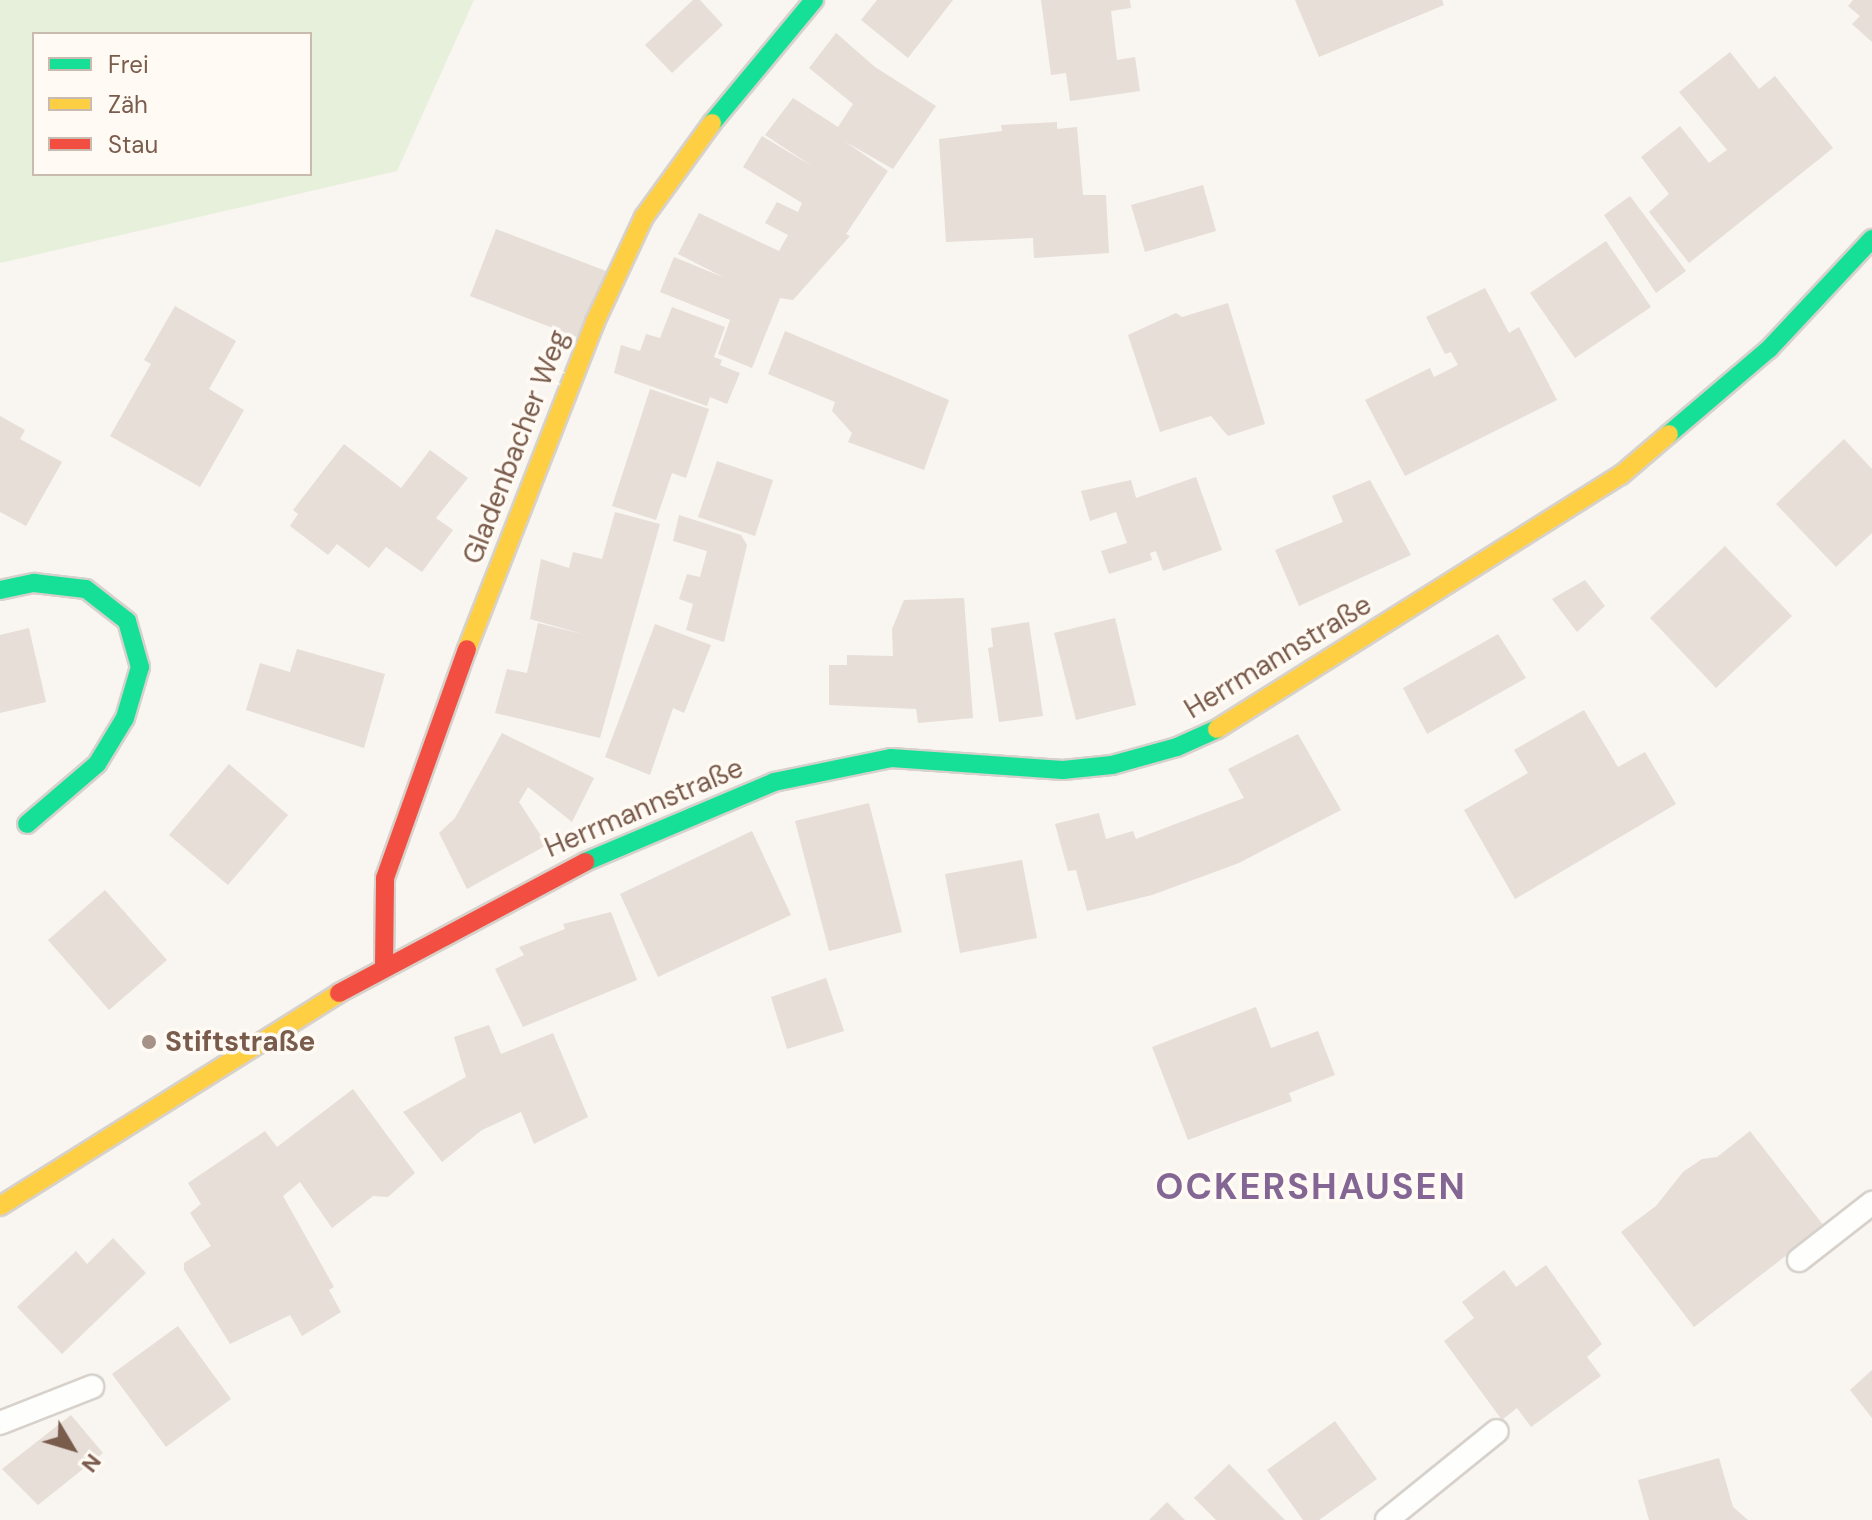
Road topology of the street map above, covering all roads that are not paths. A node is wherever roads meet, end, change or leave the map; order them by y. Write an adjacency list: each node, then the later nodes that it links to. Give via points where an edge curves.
1 (814, 0): 5 (street, Gladenbacher Weg, via 710,126 644,217 595,322 466,651 385,878)
2 (1872, 239): 5 (street, Herrmannstraße, via 1769,349 1621,475 1248,713 1202,737 1112,765 1063,770 891,758 774,782 564,871)
3 (0, 590): 4 (street, via 34,583 86,589 127,621 140,667 125,718 97,764)
4 (27, 824)
5 (384, 965): 7 (street)
6 (1872, 1203): 8 (lane)
7 (0, 1206)
8 (1799, 1260)
9 (92, 1387): 10 (lane)
10 (0, 1423)
11 (1497, 1431): 12 (lane)
12 (1387, 1520)

